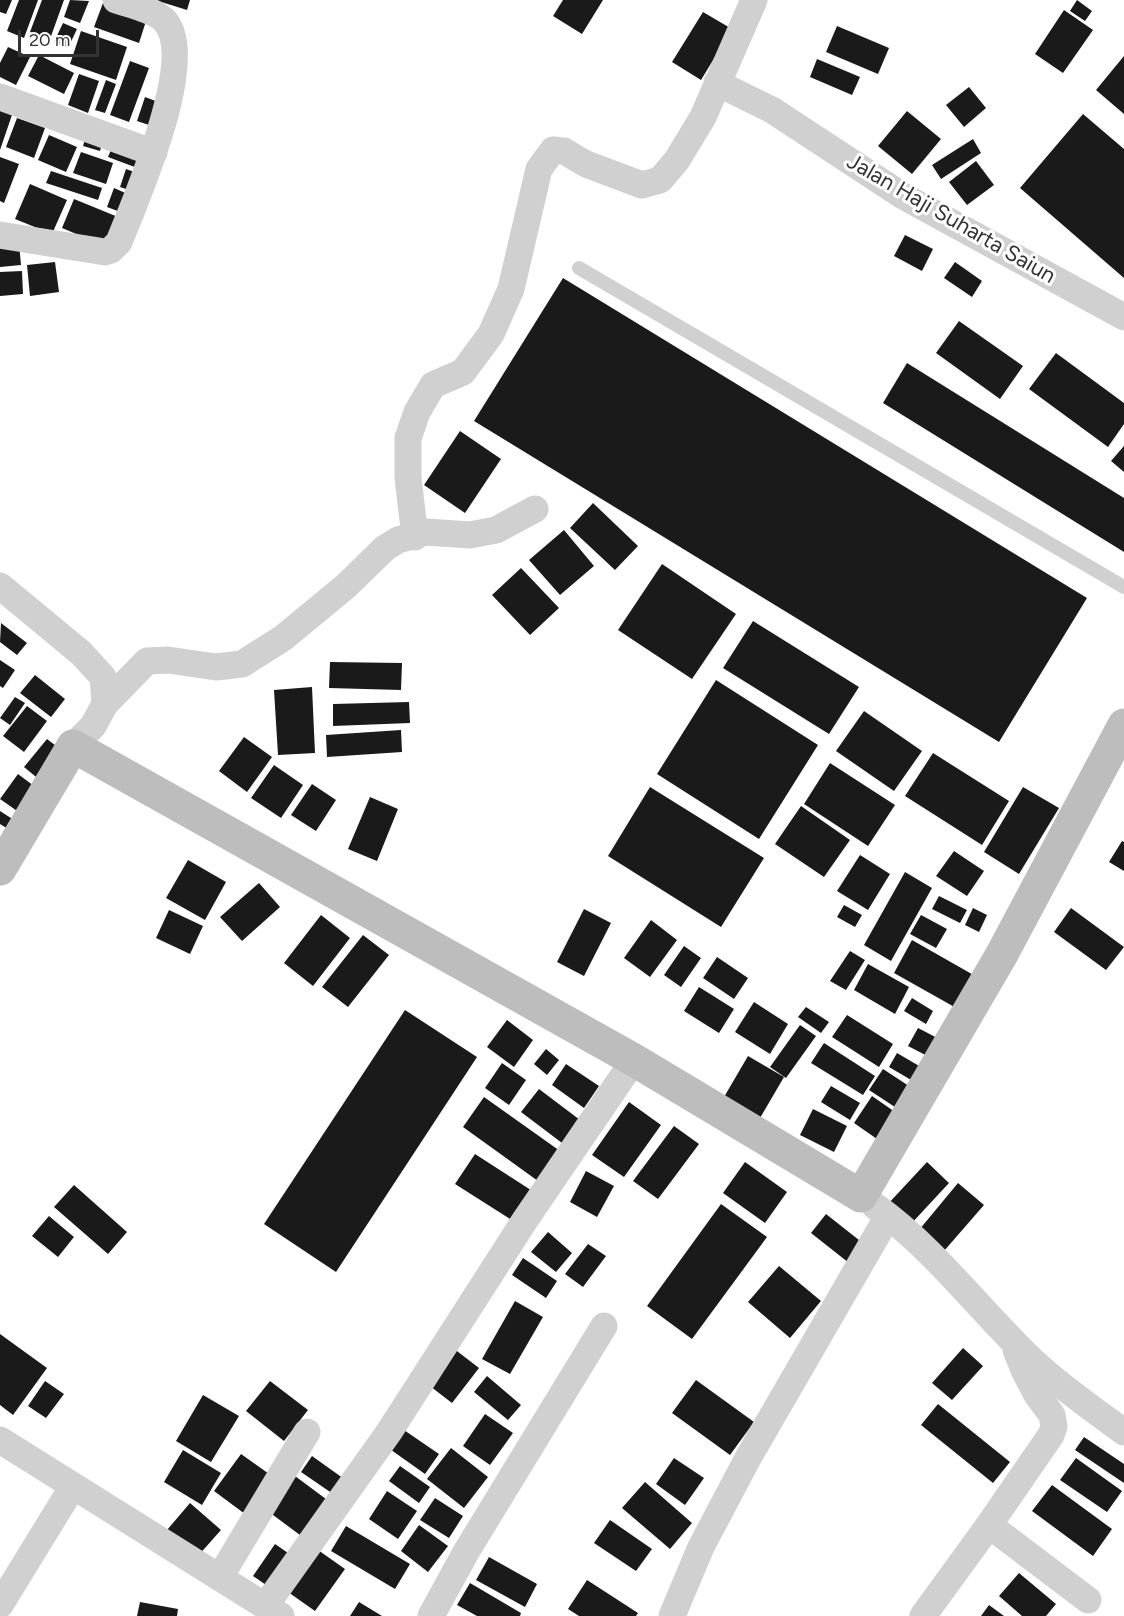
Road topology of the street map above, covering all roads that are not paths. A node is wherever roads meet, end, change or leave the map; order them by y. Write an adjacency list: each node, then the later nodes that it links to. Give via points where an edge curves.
1 (116, 0): 5 (street, via 163,20 174,40 166,114)
2 (754, 0): 3 (street)
3 (717, 82): 8 (street, Jalan Haji Suharta Saiun, via 772,110 903,196); 10 (street, via 698,124 660,180 642,185 555,149 539,168 511,289 491,334 463,372 433,385 408,438)
4 (0, 97): 5 (street)
5 (154, 153): 6 (street, via 119,242 111,250 91,251)
6 (0, 235)
7 (579, 268): 12 (lane)
8 (1124, 317)
9 (535, 509): 10 (street, via 496,530 470,535 426,532)
10 (415, 537): 13 (street, via 398,540 385,548 283,638 242,663 216,667 147,661)
11 (0, 586): 13 (street, via 96,669 103,677)
12 (1124, 587)
13 (105, 704): 15 (street, via 93,726)
14 (1124, 725): 18 (street, via 1002,954)
15 (74, 746): 16 (street); 17 (street)
16 (0, 869)
17 (634, 1060): 18 (street); 30 (street, via 525,1220)
18 (861, 1196): 19 (street)
19 (888, 1216): 21 (street, via 942,1264); 32 (street, via 748,1458 701,1547)
20 (604, 1326): 31 (street)
21 (1012, 1338): 23 (street, via 1035,1362); 26 (street, via 1024,1370 1052,1415 1054,1427)
22 (308, 1432): 27 (street)
23 (1124, 1432)
24 (0, 1440): 25 (street)
25 (73, 1486): 27 (street); 29 (street)
26 (989, 1525): 28 (street); 33 (street)
27 (220, 1577): 30 (street)
28 (1088, 1600)
29 (0, 1605)
30 (274, 1611)
31 (431, 1616)
32 (672, 1616)
33 (923, 1616)

